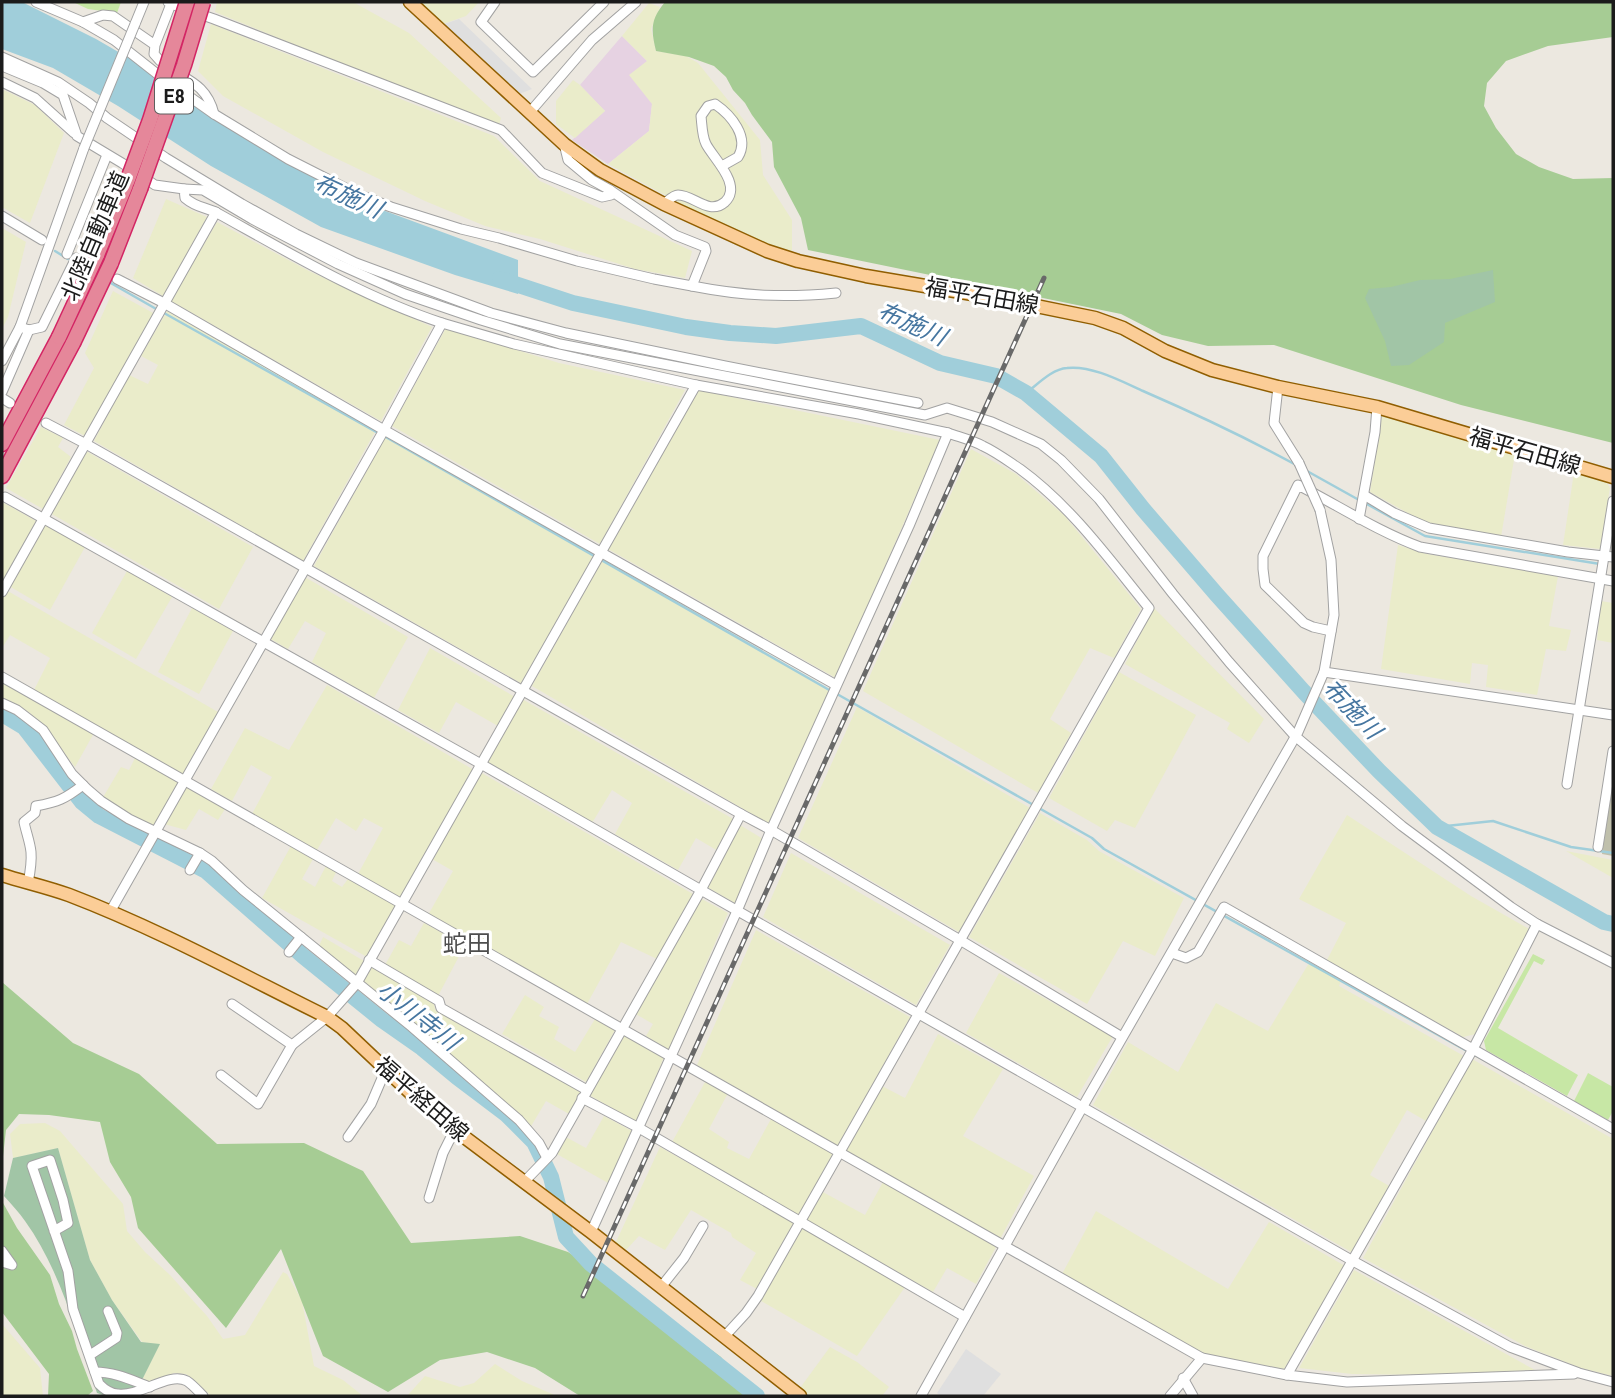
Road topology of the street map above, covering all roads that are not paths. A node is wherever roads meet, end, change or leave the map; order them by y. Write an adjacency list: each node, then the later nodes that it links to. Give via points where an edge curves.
1 (36, 2): 10 (street)
2 (144, 2): 35 (street, bridge, via 84,148)
3 (169, 2): 11 (street); 23 (street, via 501,130 541,173 602,197 611,195)
4 (187, 2): 21 (highway, 北陸自動車道 / E8, bridge)
5 (203, 2): 21 (highway, 北陸自動車道 / E8, bridge, via 184,65)
6 (410, 2): 15 (main road, 福平石田線)
7 (495, 2): 8 (street, via 481,22 533,72)
8 (604, 2)
9 (636, 2): 15 (street, via 592,40)
10 (83, 22): 11 (street, via 113,16); 16 (street)
11 (155, 45): 16 (street, via 158,59 203,91)
12 (2, 57): 40 (street, via 58,82 166,158 242,204 356,263 491,313 566,333)
13 (2, 66): 17 (street, via 63,95)
14 (2, 82): 17 (street, via 35,98)
15 (530, 112): 18 (main road, 福平石田線)
16 (214, 114): 31 (street, via 288,159 391,207 578,261)
17 (77, 136): 19 (street)
18 (564, 144): 23 (street, via 568,160); 24 (main road, 福平石田線, via 600,170)
19 (107, 155): 22 (street, via 155,185); 29 (street)
20 (722, 166): 20 (street, via 702,128 701,116 715,104 724,109 743,144 738,157); 24 (street, via 730,194 724,203 704,206 675,195)
21 (134, 186): 45 (highway, 北陸自動車道 / E8, bridge); 47 (highway, 北陸自動車道 / E8, bridge, via 111,263)
22 (184, 189): 25 (street, via 185,198 193,205); 69 (street, via 203,190 338,264 405,294 560,344 925,415 947,408 1041,444 1099,499 1229,662)
23 (610, 190): 31 (street, via 675,235 705,247)
24 (664, 204): 38 (main road, 福平石田線, via 798,261 1095,318 1212,369)
25 (216, 212): 33 (street); 34 (street, via 307,263)
26 (2, 216): 27 (street)
27 (42, 240)
28 (56, 248): 29 (street)
29 (67, 254): 35 (street, via 79,259 42,327)
30 (117, 279): 33 (street)
31 (692, 286): 32 (street, via 772,297)
32 (836, 293)
33 (164, 303): 43 (street); 46 (street)
34 (442, 323): 37 (street); 43 (street)
35 (24, 329): 36 (street); 39 (street)
36 (2, 360)
37 (696, 385): 44 (street); 54 (street)
38 (1278, 387): 41 (main road, 福平石田線); 60 (street, bridge, via 1274,423 1320,510 1331,560)
39 (2, 392)
40 (918, 403)
41 (1377, 407): 48 (main road, 福平石田線); 49 (street)
42 (46, 423): 46 (street)
43 (384, 430): 54 (street); 56 (street)
44 (948, 433): 64 (street); 89 (street, via 983,446 1037,481 1088,532 1149,608)
45 (2, 444)
46 (86, 444): 52 (street); 56 (street)
47 (2, 476)
48 (1613, 477)
49 (1364, 495): 53 (street); 55 (street, via 1429,528)
50 (5, 497): 52 (street)
51 (1613, 501): 55 (street)
52 (44, 517): 59 (street); 61 (street)
53 (1359, 519): 57 (street, via 1420,547); 60 (street, via 1298,485 1264,556 1265,585 1304,623)
54 (601, 552): 64 (street); 65 (street)
55 (1609, 556): 57 (street)
56 (305, 567): 61 (street); 65 (street)
57 (1600, 579): 58 (street); 67 (street)
58 (1613, 581)
59 (2, 592)
60 (1331, 631): 62 (street)
61 (263, 641): 71 (street); 72 (street)
62 (1324, 672): 67 (street); 69 (street)
63 (2, 677): 72 (street)
64 (836, 685): 76 (street)
65 (523, 691): 71 (street); 75 (street)
66 (2, 703): 74 (street, via 43,730)
67 (1579, 709): 68 (street); 73 (street)
68 (1613, 715)
69 (1296, 734): 87 (street, via 1402,826); 91 (street)
70 (1613, 751): 78 (street)
71 (481, 764): 83 (street); 84 (street)
72 (184, 781): 77 (street); 84 (street)
73 (1567, 783)
74 (83, 785): 77 (street, via 113,810); 82 (street, via 57,802 36,806 24,822 31,850)
75 (741, 814): 76 (street); 83 (street)
76 (771, 830): 85 (street); 89 (street)
77 (154, 834): 79 (street); 86 (street)
78 (1598, 847)
79 (200, 853): 80 (street); 88 (street)
80 (190, 870)
81 (2, 875): 82 (main road, 福平経田線)
82 (28, 883): 86 (main road, 福平経田線)
83 (701, 890): 85 (street); 98 (street)
84 (400, 904): 92 (street); 98 (street)
85 (737, 911): 96 (street); 102 (street)
86 (110, 912): 97 (main road, 福平経田線)
87 (1537, 924): 93 (street); 101 (street)
88 (301, 937): 90 (street); 94 (street)
89 (960, 940): 96 (street); 99 (street)
90 (289, 952)
91 (1172, 953): 99 (street); 101 (street, via 1186,958 1198,952 1224,907)
92 (369, 960): 94 (street); 105 (street)
93 (1613, 963)
94 (357, 983): 97 (street); 112 (street, via 519,1120)
95 (232, 1004): 100 (street)
96 (919, 1014): 106 (street); 111 (street)
97 (327, 1017): 100 (street); 103 (main road, 福平経田線)
98 (621, 1029): 102 (street); 105 (street)
99 (1122, 1037): 106 (street)
100 (292, 1045): 104 (street, via 258,1104)
101 (1474, 1049): 109 (street); 121 (street)
102 (670, 1056): 107 (street); 111 (street)
103 (386, 1069): 108 (main road, 福平経田線); 110 (street, via 371,1104)
104 (221, 1075)
105 (585, 1094): 107 (street); 112 (street)
106 (1082, 1106): 119 (street); 121 (street)
107 (639, 1128): 115 (street); 118 (street)
108 (455, 1129): 113 (main road, 福平経田線); 114 (street)
109 (1613, 1129)
110 (348, 1137)
111 (840, 1152): 115 (street); 119 (street)
112 (547, 1158): 113 (street)
113 (529, 1185): 118 (main road, 福平経田線)
114 (429, 1198)
115 (801, 1221): 125 (street); 126 (street, via 758,1296)
116 (703, 1226): 123 (street)
117 (54, 1231): 117 (street, via 32,1166 50,1160 68,1223); 127 (street, via 68,1271 73,1309)
118 (591, 1232): 123 (main road, 福平経田線)
119 (1004, 1246): 125 (street); 128 (street)
120 (2, 1251): 122 (street, via 12,1265)
121 (1353, 1261): 130 (street, via 1510,1348); 131 (street)
122 (2, 1262)
123 (661, 1287): 126 (main road, 福平経田線)
124 (108, 1311): 127 (street, via 116,1338)
125 (965, 1317): 137 (street)
126 (724, 1337): 136 (main road, 福平経田線)
127 (90, 1355): 129 (street)
128 (1202, 1358): 131 (street); 132 (street)
129 (94, 1372): 134 (street); 134 (street, via 99,1384 118,1394)
130 (1579, 1373): 131 (street, via 1347,1382); 133 (street)
131 (1287, 1375)
132 (1184, 1378): 138 (street); 139 (street)
133 (1613, 1382)
134 (150, 1387): 135 (street, via 178,1378)
135 (203, 1396)
136 (800, 1396)
137 (921, 1396)
138 (1170, 1396)
139 (1193, 1396)

